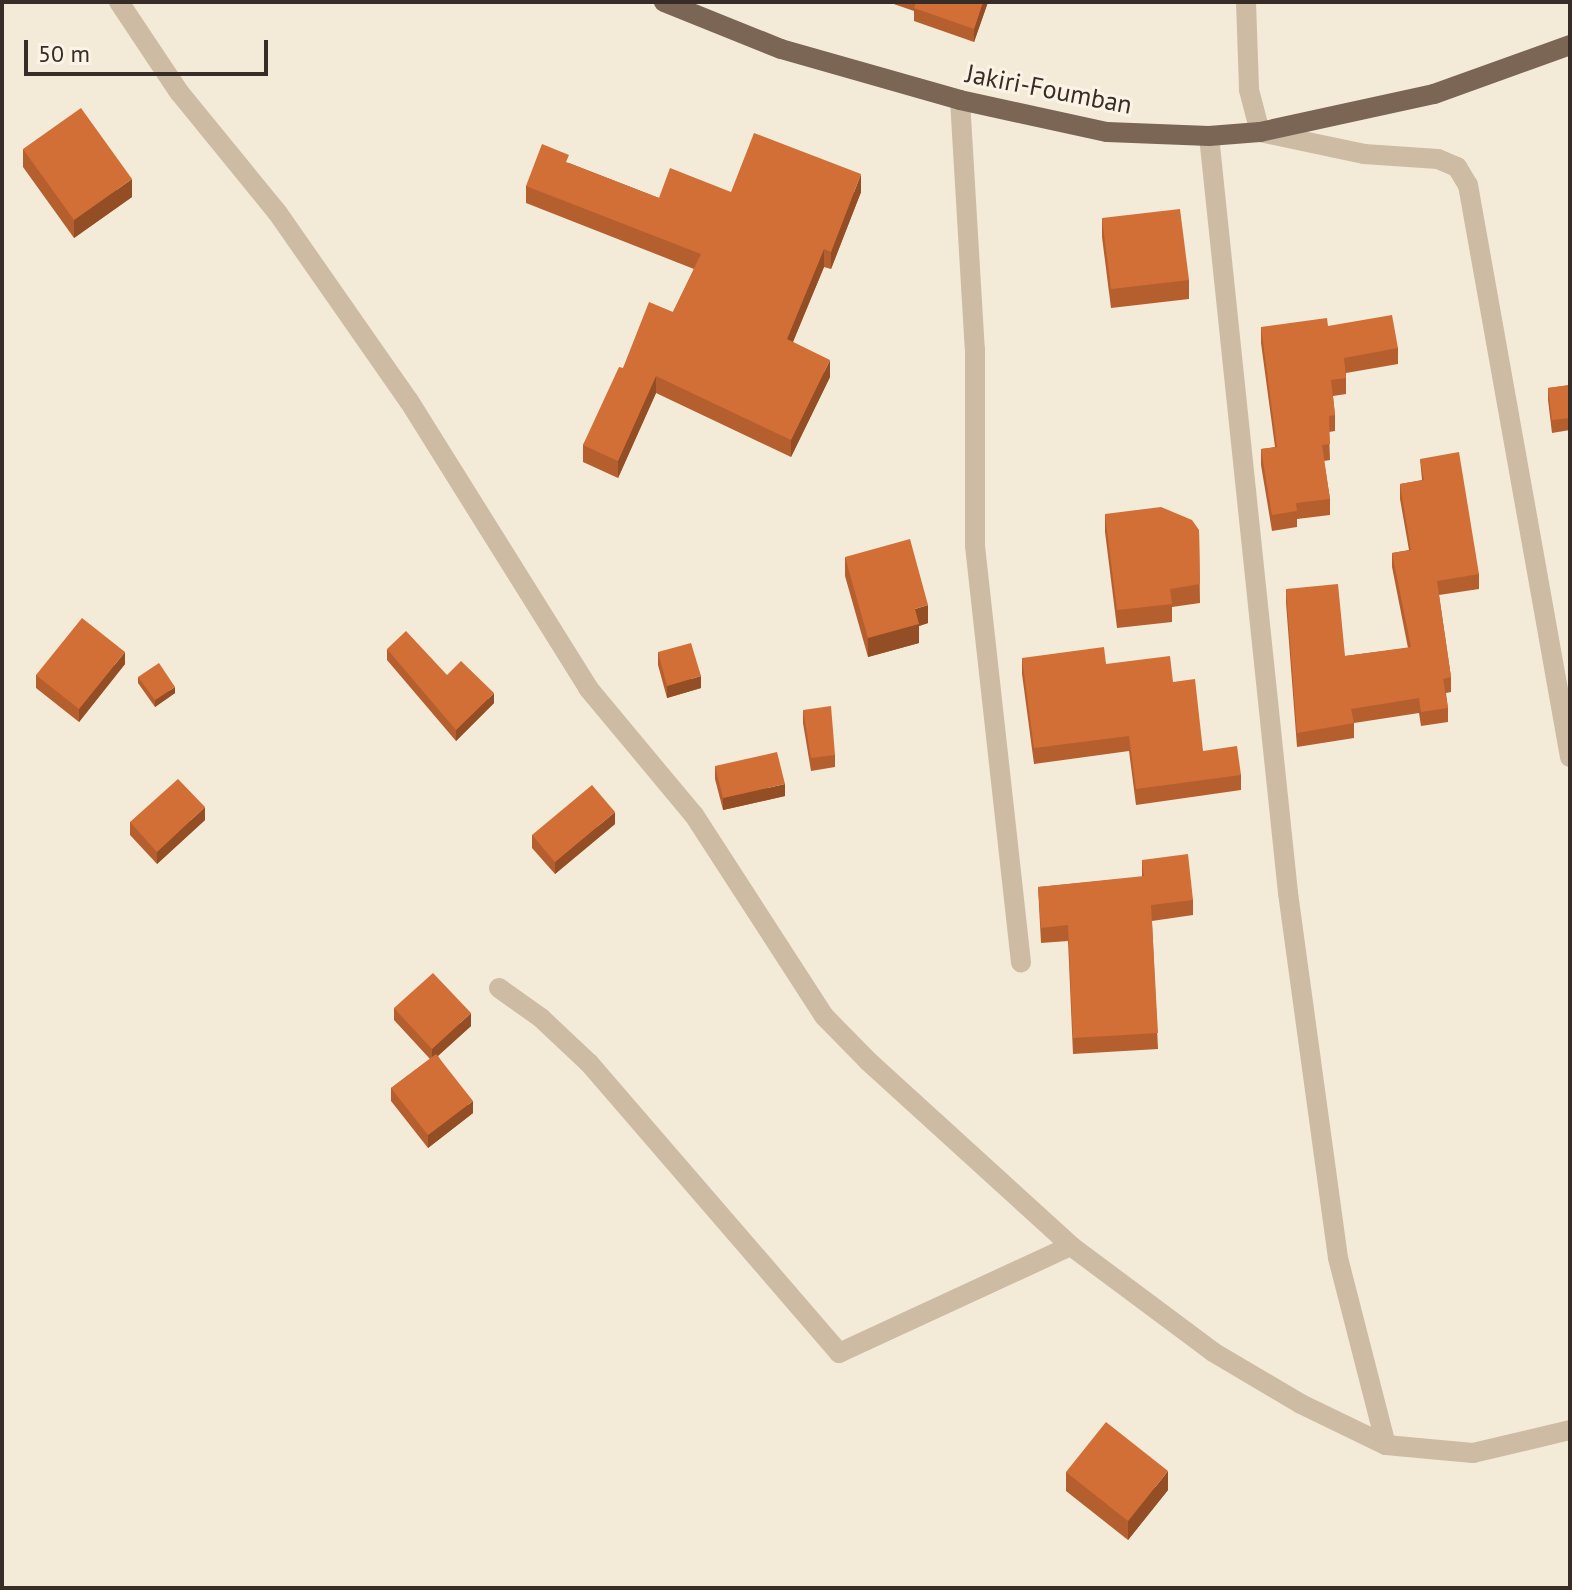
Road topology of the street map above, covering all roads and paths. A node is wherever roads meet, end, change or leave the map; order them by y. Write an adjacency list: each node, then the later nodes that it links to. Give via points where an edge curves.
1 (119, 2): 11 (street, via 179,92 286,224 409,401 588,688 694,815 824,1016)
2 (664, 2): 5 (main road, Jakiri-Foumban, via 781,49)
3 (1246, 2): 6 (street, via 1249,90)
4 (1570, 45): 6 (main road, Jakiri-Foumban, via 1434,94)
5 (960, 100): 7 (main road, Jakiri-Foumban, via 1107,132); 9 (street, via 975,349 975,546)
6 (1260, 132): 7 (main road, Jakiri-Foumban); 8 (street, via 1364,154 1438,159 1457,167 1468,185)
7 (1209, 136): 13 (street, via 1285,878 1338,1258)
8 (1570, 757)
9 (1021, 962)
10 (499, 988): 11 (street, via 589,1063 839,1353)
11 (1071, 1246): 13 (street, via 1213,1352)
12 (1570, 1430): 13 (street, via 1473,1453)
13 (1386, 1445)

